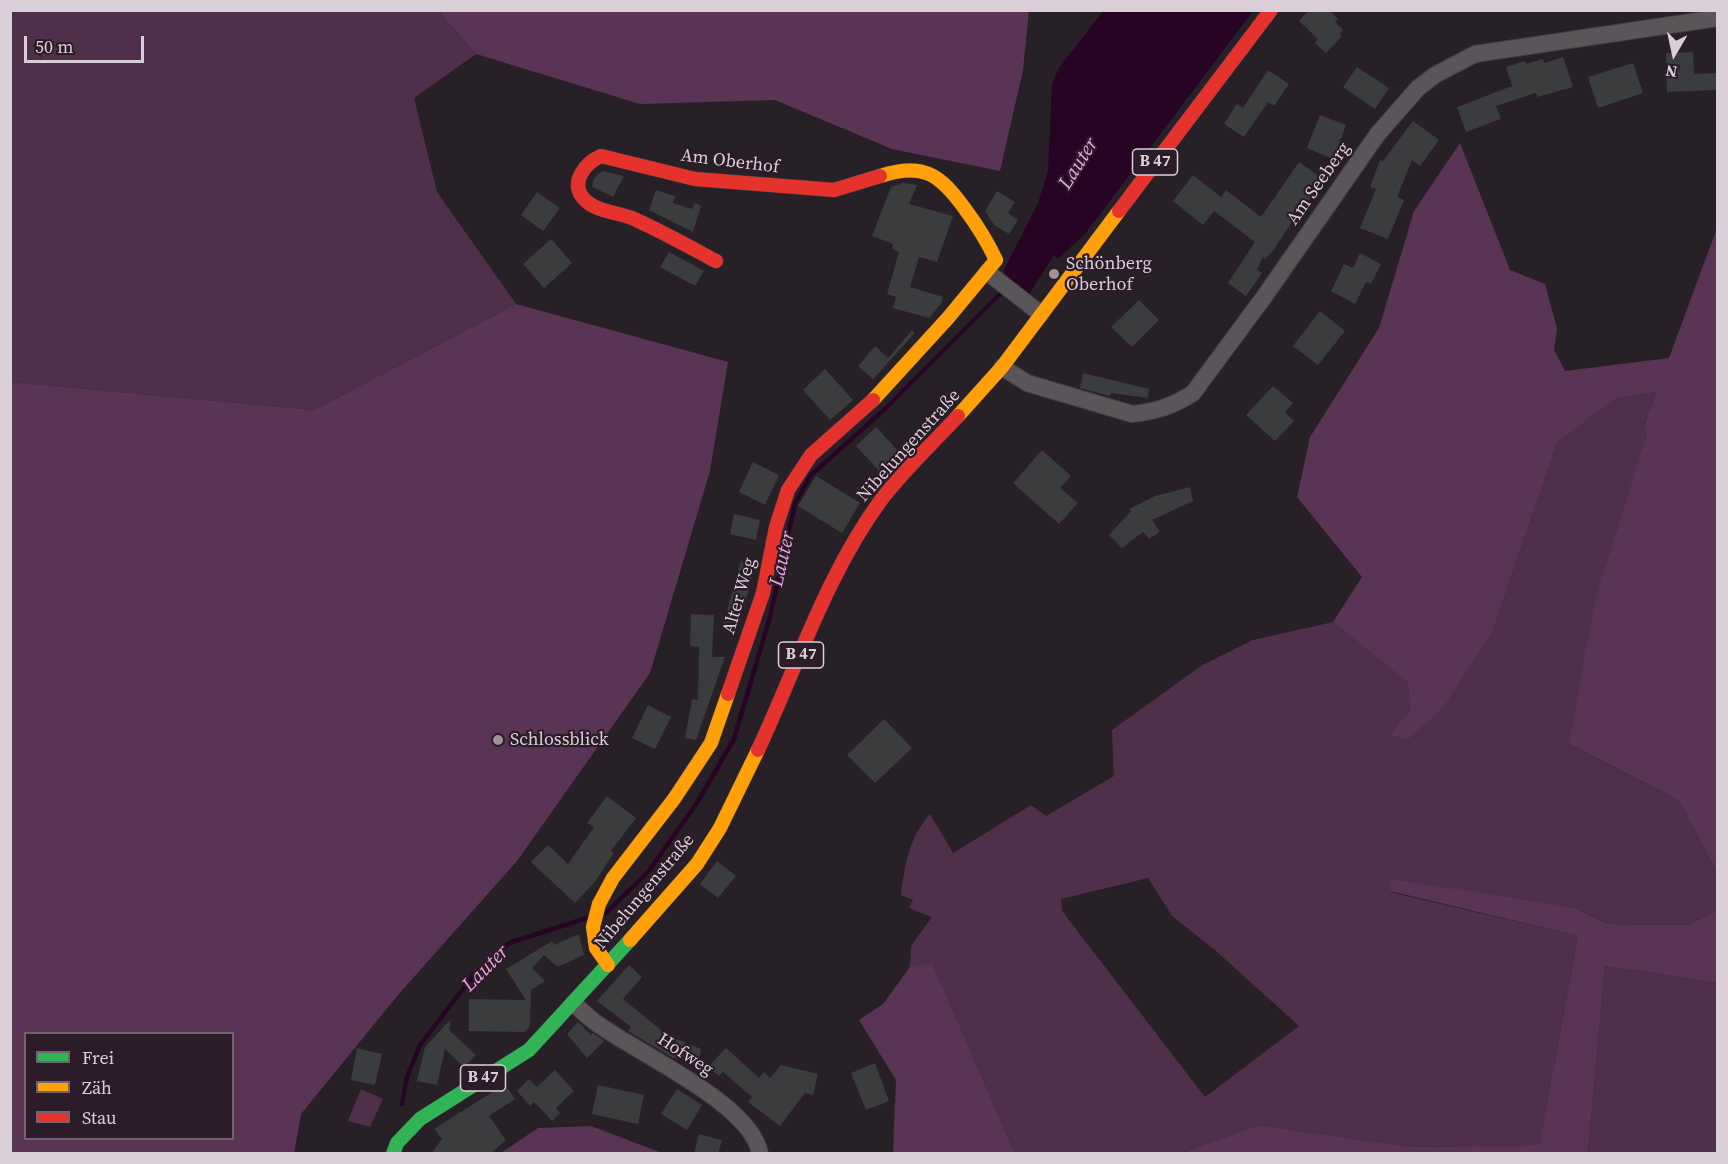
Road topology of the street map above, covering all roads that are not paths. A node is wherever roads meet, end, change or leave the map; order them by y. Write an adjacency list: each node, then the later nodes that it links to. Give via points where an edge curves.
1 (1271, 10): 5 (street, Nibelungenstraße / B 47)
2 (1718, 18): 6 (street, Am Seeberg, via 1476,54 1435,75 1418,88 1377,135 1193,393 1178,404 1132,414 1027,383)
3 (716, 261): 4 (street, Am Oberhof, via 627,216 588,204 578,192 582,168 592,158 601,156 695,179 834,190 901,169 913,169 947,183 967,210 996,260)
4 (990, 274): 5 (street); 7 (street, Alter Weg, via 866,408 811,455 788,490 763,593 711,743 613,878 599,904 592,927 596,948)
5 (1041, 314): 6 (street, Nibelungenstraße / B 47)
6 (1002, 367): 7 (street, Nibelungenstraße / B 47, via 882,499 860,532 833,581 720,828 697,864)
7 (608, 965): 8 (street, Nibelungenstraße / B 47)
8 (574, 1004): 9 (street, Nibelungenstraße / B 47, via 529,1050 420,1119 397,1143); 10 (street, Hofweg, via 596,1023 711,1095 737,1117)
9 (393, 1154)
10 (760, 1154)

